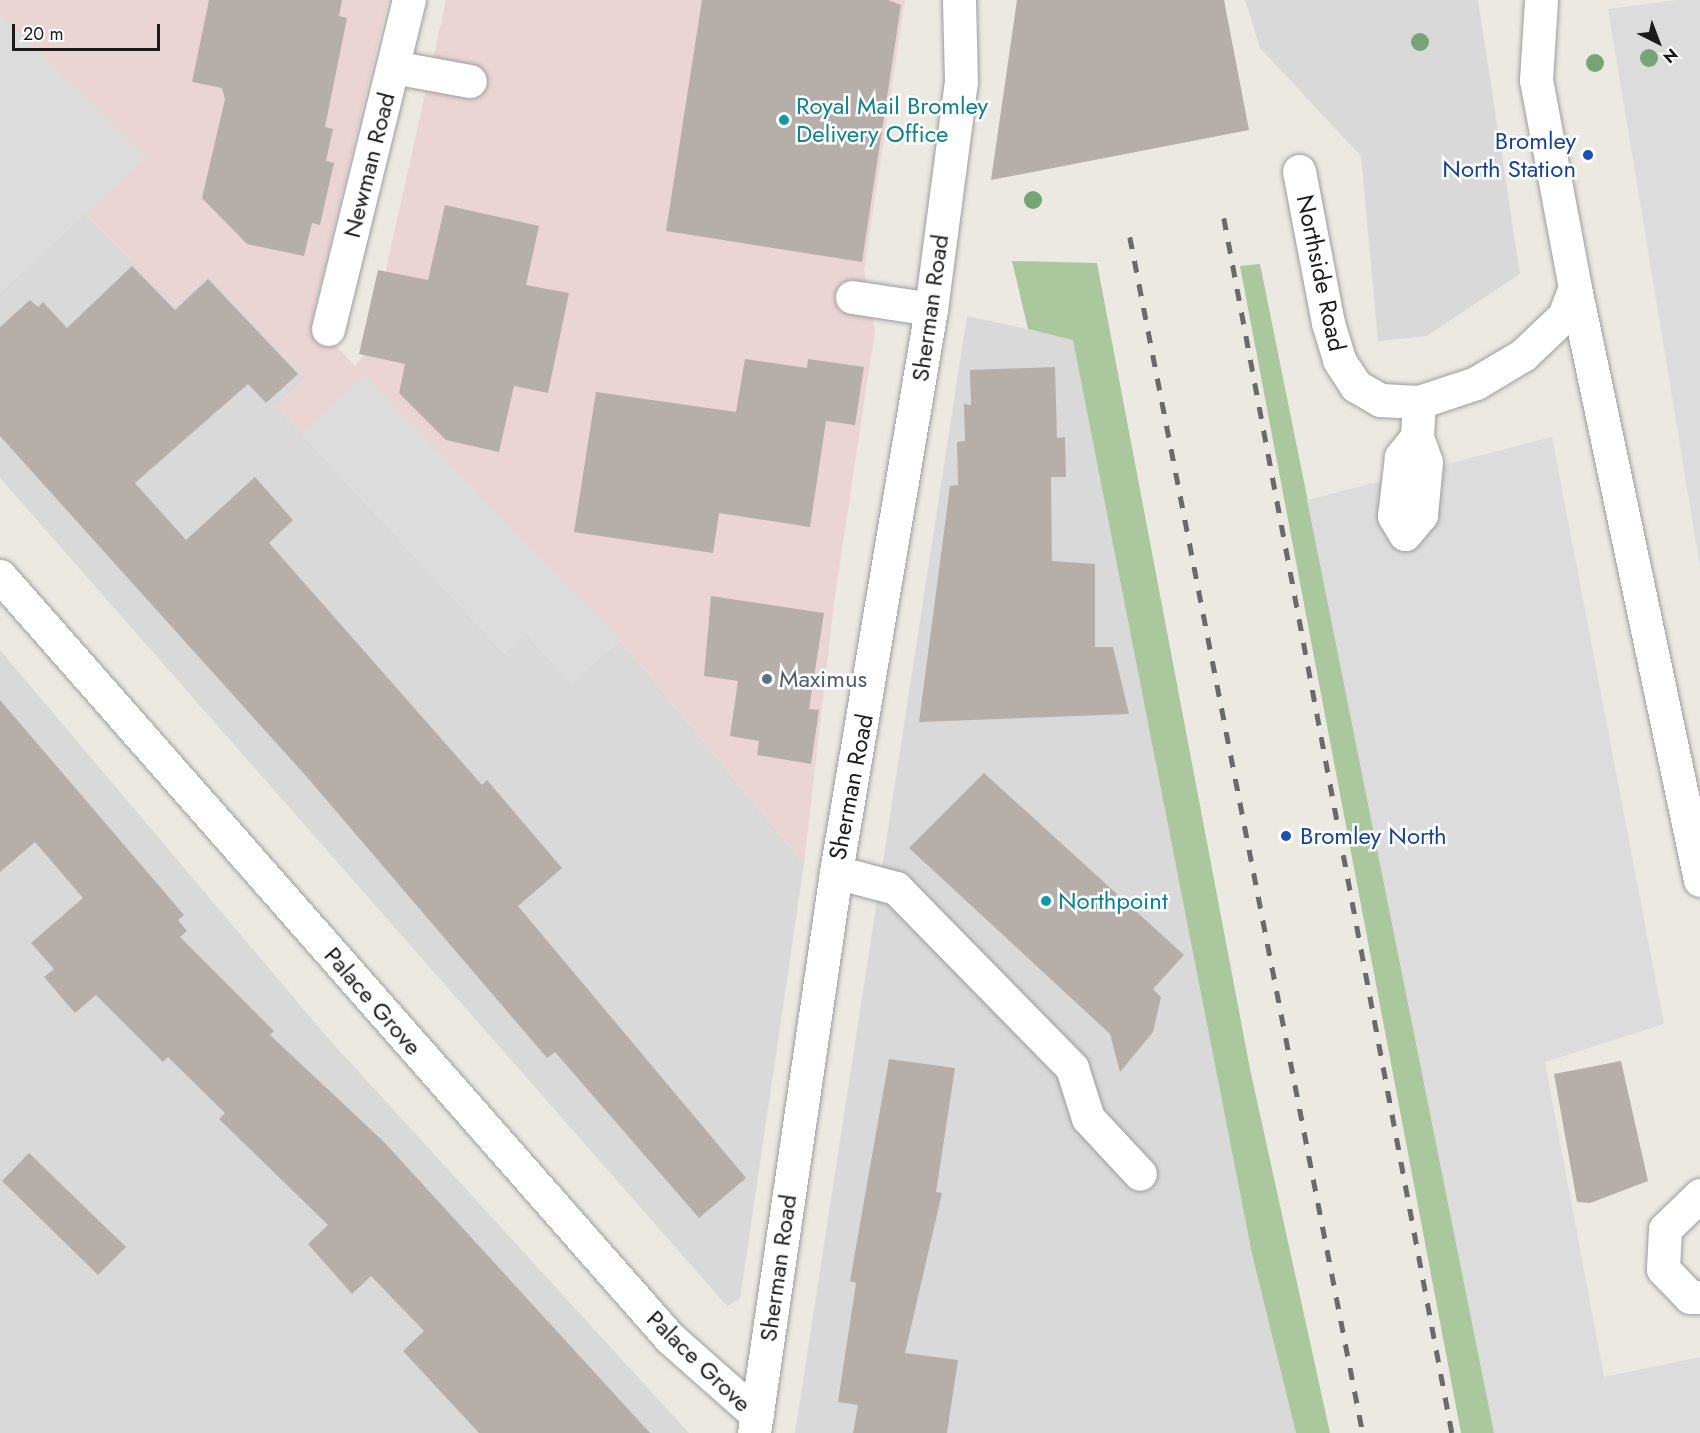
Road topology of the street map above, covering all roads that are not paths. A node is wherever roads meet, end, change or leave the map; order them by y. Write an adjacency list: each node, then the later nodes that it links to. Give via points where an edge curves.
1 (409, 0): 4 (street, Newman Road)
2 (1541, 0): 7 (street, via 1536,80)
3 (965, 6): 9 (street, Sherman Road, via 962,82)
4 (393, 67): 5 (street); 10 (street, Newman Road)
5 (470, 81)
6 (1299, 171): 11 (street, Northside Road, via 1339,360 1356,386 1380,400)
7 (1575, 288): 11 (street, Northside Road, via 1564,316 1523,356 1476,383); 15 (street)
8 (852, 297): 9 (street)
9 (931, 309): 14 (street, Sherman Road)
10 (328, 329)
11 (1419, 402): 12 (street)
12 (1417, 437)
13 (0, 576): 19 (street, Palace Grove, via 670,1338)
14 (836, 872): 16 (street, via 896,888 1072,1068 1088,1118); 19 (street, Sherman Road)
15 (1700, 880)
16 (1140, 1174)
17 (1700, 1195): 18 (street, via 1665,1229 1663,1269 1689,1297)
18 (1700, 1298)
19 (756, 1424)

